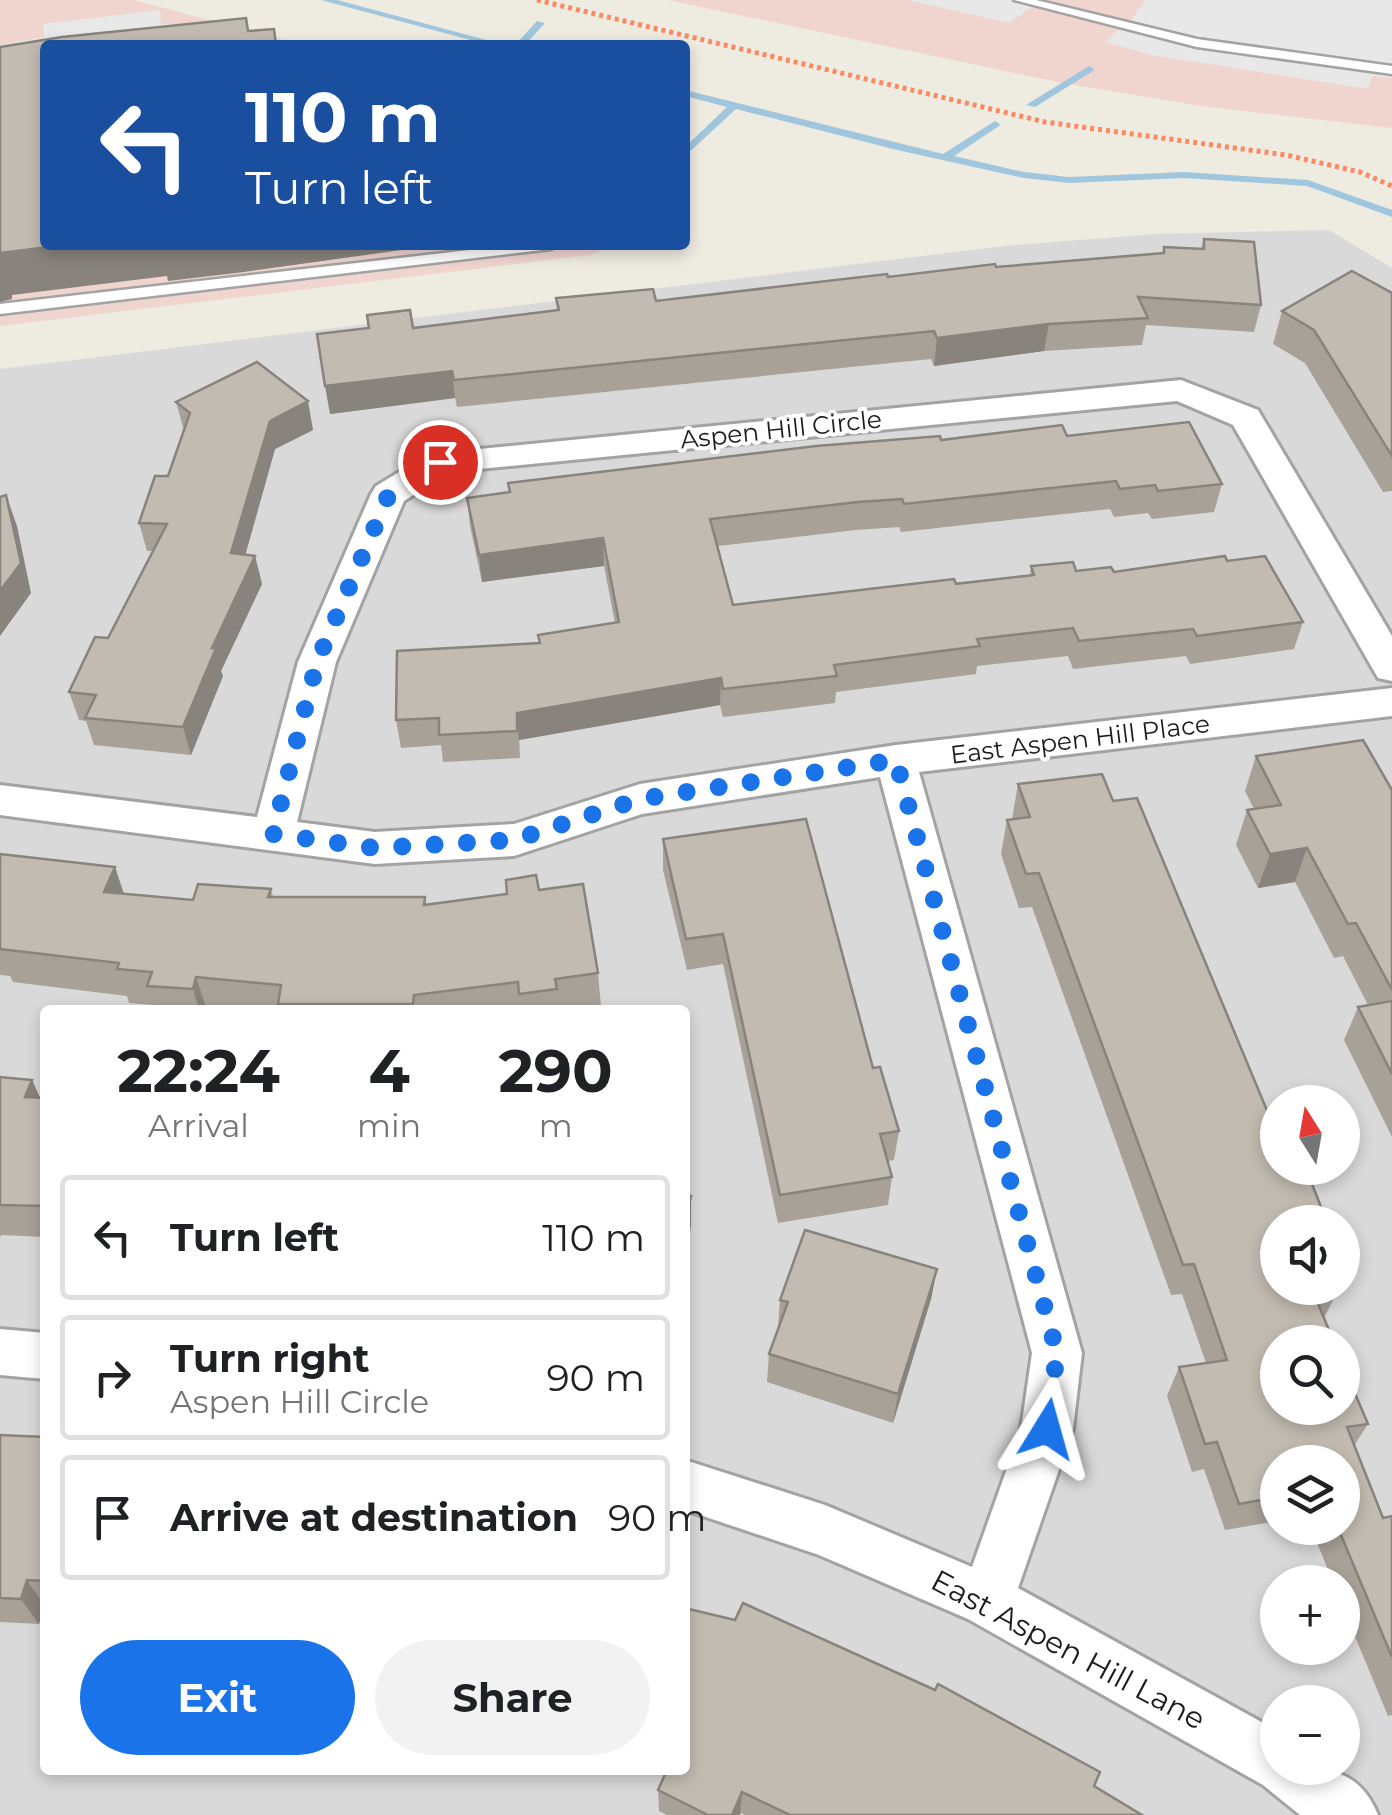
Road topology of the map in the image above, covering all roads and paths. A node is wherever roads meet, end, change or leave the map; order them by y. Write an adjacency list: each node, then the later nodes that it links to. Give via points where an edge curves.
1 (537, 0): 6 (path, via 1045,122 1286,155)
2 (1020, 0): 4 (lane)
3 (1089, 0): 4 (lane)
4 (1076, 13): 5 (lane, via 1197,43)
5 (1392, 70)
6 (1392, 186)
7 (508, 250): 8 (lane)
8 (0, 309)
9 (1392, 668): 13 (street, Aspen Hill Circle, via 1246,418 1181,390 440,462 389,494 317,662)
10 (1392, 702): 11 (street, East Aspen Hill Place)
11 (896, 760): 13 (street, East Aspen Hill Place, via 640,799 514,840 375,848); 17 (street, via 1057,1353 1047,1429)
12 (0, 800): 13 (street, East Aspen Hill Place)
13 (273, 834)
14 (0, 1352): 15 (street)
15 (40, 1356)
16 (690, 1486): 17 (street, East Aspen Hill Lane, via 826,1531)
17 (987, 1600): 18 (street, East Aspen Hill Lane)
18 (1260, 1754)
19 (1307, 1785): 20 (street, East Aspen Hill Lane)
20 (1349, 1815)

